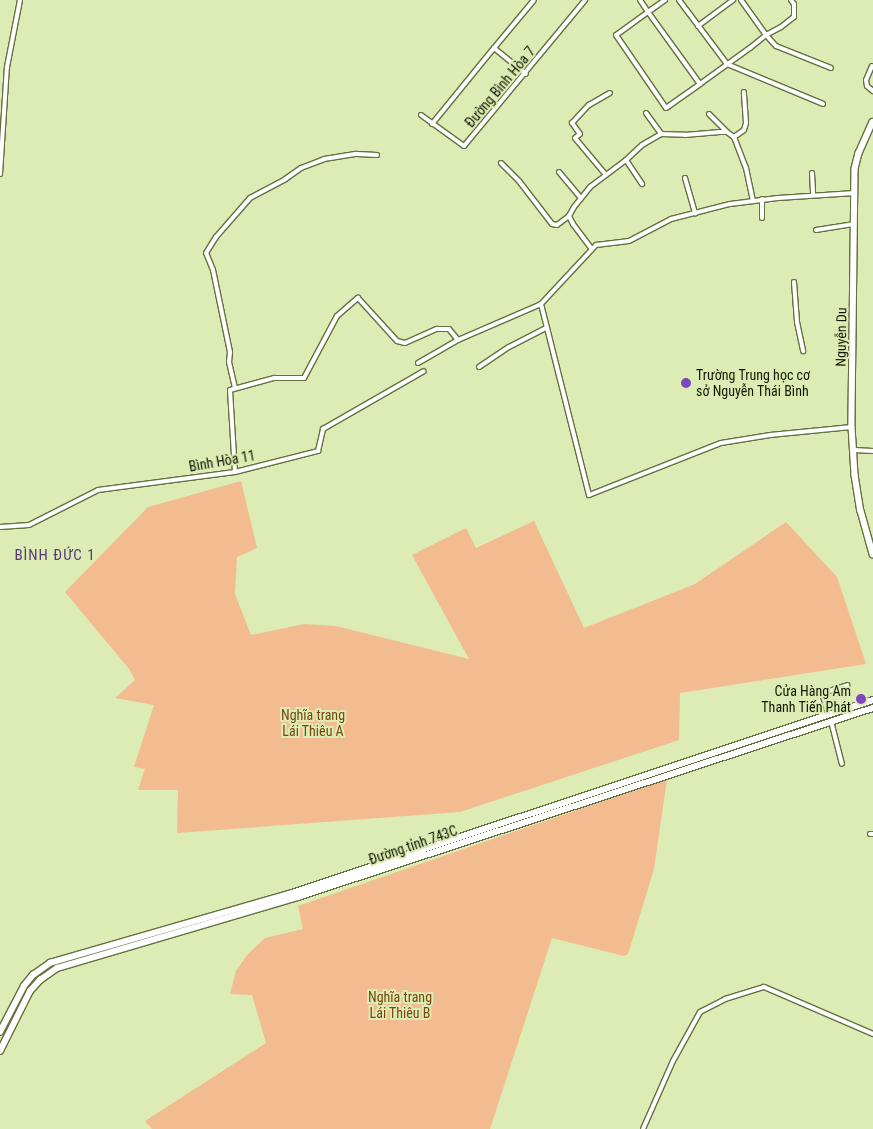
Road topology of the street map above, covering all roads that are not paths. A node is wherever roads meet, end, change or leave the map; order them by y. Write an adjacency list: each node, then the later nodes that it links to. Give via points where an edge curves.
1 (20, 0): 36 (street, via 7,67)
2 (534, 0): 13 (street)
3 (585, 0): 17 (street, Đường Bình Hòa 7)
4 (640, 0): 10 (street)
5 (665, 0): 10 (street)
6 (678, 0): 11 (street)
7 (733, 0): 11 (street)
8 (741, 0): 12 (street)
9 (791, 0): 12 (street, via 794,17)
10 (648, 12): 18 (street); 18 (street, via 616,35 666,108)
11 (698, 26): 14 (street)
12 (766, 35): 14 (street); 16 (street, via 776,46)
13 (494, 48): 17 (street); 27 (street)
14 (727, 64): 18 (street); 22 (street)
15 (872, 66): 19 (street, via 866,80)
16 (831, 68)
17 (526, 74): 27 (street, Đường Bình Hòa 7, via 464,146)
18 (700, 84)
19 (873, 91)
20 (744, 92): 30 (street, via 746,123 744,130)
21 (610, 93): 37 (street, via 589,105 572,123 580,134 575,138)
22 (824, 104)
23 (646, 113): 29 (street)
24 (708, 114): 28 (street)
25 (421, 115): 27 (street, Đường Bình Hòa 7)
26 (873, 122): 40 (main road, Nguyễn Du, via 859,153)
27 (432, 124)
28 (727, 132): 29 (street); 30 (street)
29 (661, 134): 32 (street)
30 (734, 137): 44 (street)
31 (376, 155): 59 (street, via 324,159 301,168 250,198 206,253 213,270)
32 (626, 160): 37 (street); 39 (street)
33 (501, 163): 46 (street, via 552,224 557,225)
34 (559, 172): 42 (street)
35 (812, 173): 41 (street)
36 (0, 174)
37 (606, 175): 42 (street)
38 (685, 178): 45 (street)
39 (642, 184)
40 (855, 193): 41 (street); 48 (main road, Nguyễn Du)
41 (813, 195): 43 (street)
42 (581, 198): 46 (street)
43 (762, 200): 44 (street); 47 (street)
44 (754, 201): 45 (street)
45 (695, 214): 50 (street, via 664,222 629,241)
46 (569, 216): 50 (street)
47 (762, 218)
48 (855, 224): 49 (street); 60 (main road, Nguyễn Du)
49 (816, 230)
50 (592, 248): 52 (street)
51 (794, 282): 55 (street)
52 (541, 304): 53 (street); 54 (street)
53 (546, 328): 57 (street, via 509,346); 60 (street, via 590,495 721,443)
54 (458, 340): 56 (street); 59 (street, via 449,329 437,329 405,343 397,341 358,298 337,316 304,378 274,378)
55 (803, 351)
56 (418, 363)
57 (479, 367)
58 (424, 371): 63 (street, Bình Hòa 11, via 323,429 318,451)
59 (235, 388): 63 (street, via 230,390)
60 (852, 427): 61 (main road, Nguyễn Du)
61 (854, 450): 62 (street); 66 (main road, Nguyễn Du, via 855,475)
62 (873, 451)
63 (234, 472): 64 (street, Bình Hòa 11, via 98,490 29,525)
64 (0, 527)
65 (873, 528): 66 (street)
66 (866, 529): 67 (main road, Nguyễn Du)
67 (873, 554)
68 (847, 685): 71 (street, via 817,695)
69 (873, 700): 71 (main road, Đường tỉnh 743C)
70 (873, 708): 72 (main road, Đường tỉnh 743C)
71 (823, 716): 73 (main road, Đường tỉnh 743C)
72 (831, 721): 74 (main road, Đường tỉnh 743C); 77 (street)
73 (797, 724): 74 (main road); 75 (main road, Đường tỉnh 743C)
74 (799, 731): 76 (main road, Đường tỉnh 743C)
75 (726, 748): 76 (main road); 78 (main road, Đường tỉnh 743C)
76 (728, 754): 78 (main road, Đường tỉnh 743C)
77 (842, 764)
78 (550, 809): 79 (main road, Đường tỉnh 743C)
79 (236, 913): 80 (main road, Đường tỉnh 743C, via 50,964 24,986); 82 (main road, Đường tỉnh 743C, via 57,968 30,991)
80 (0, 1032)
81 (873, 1034): 83 (street, via 764,987 725,999 700,1012 673,1060)
82 (0, 1051)
83 (643, 1129)

